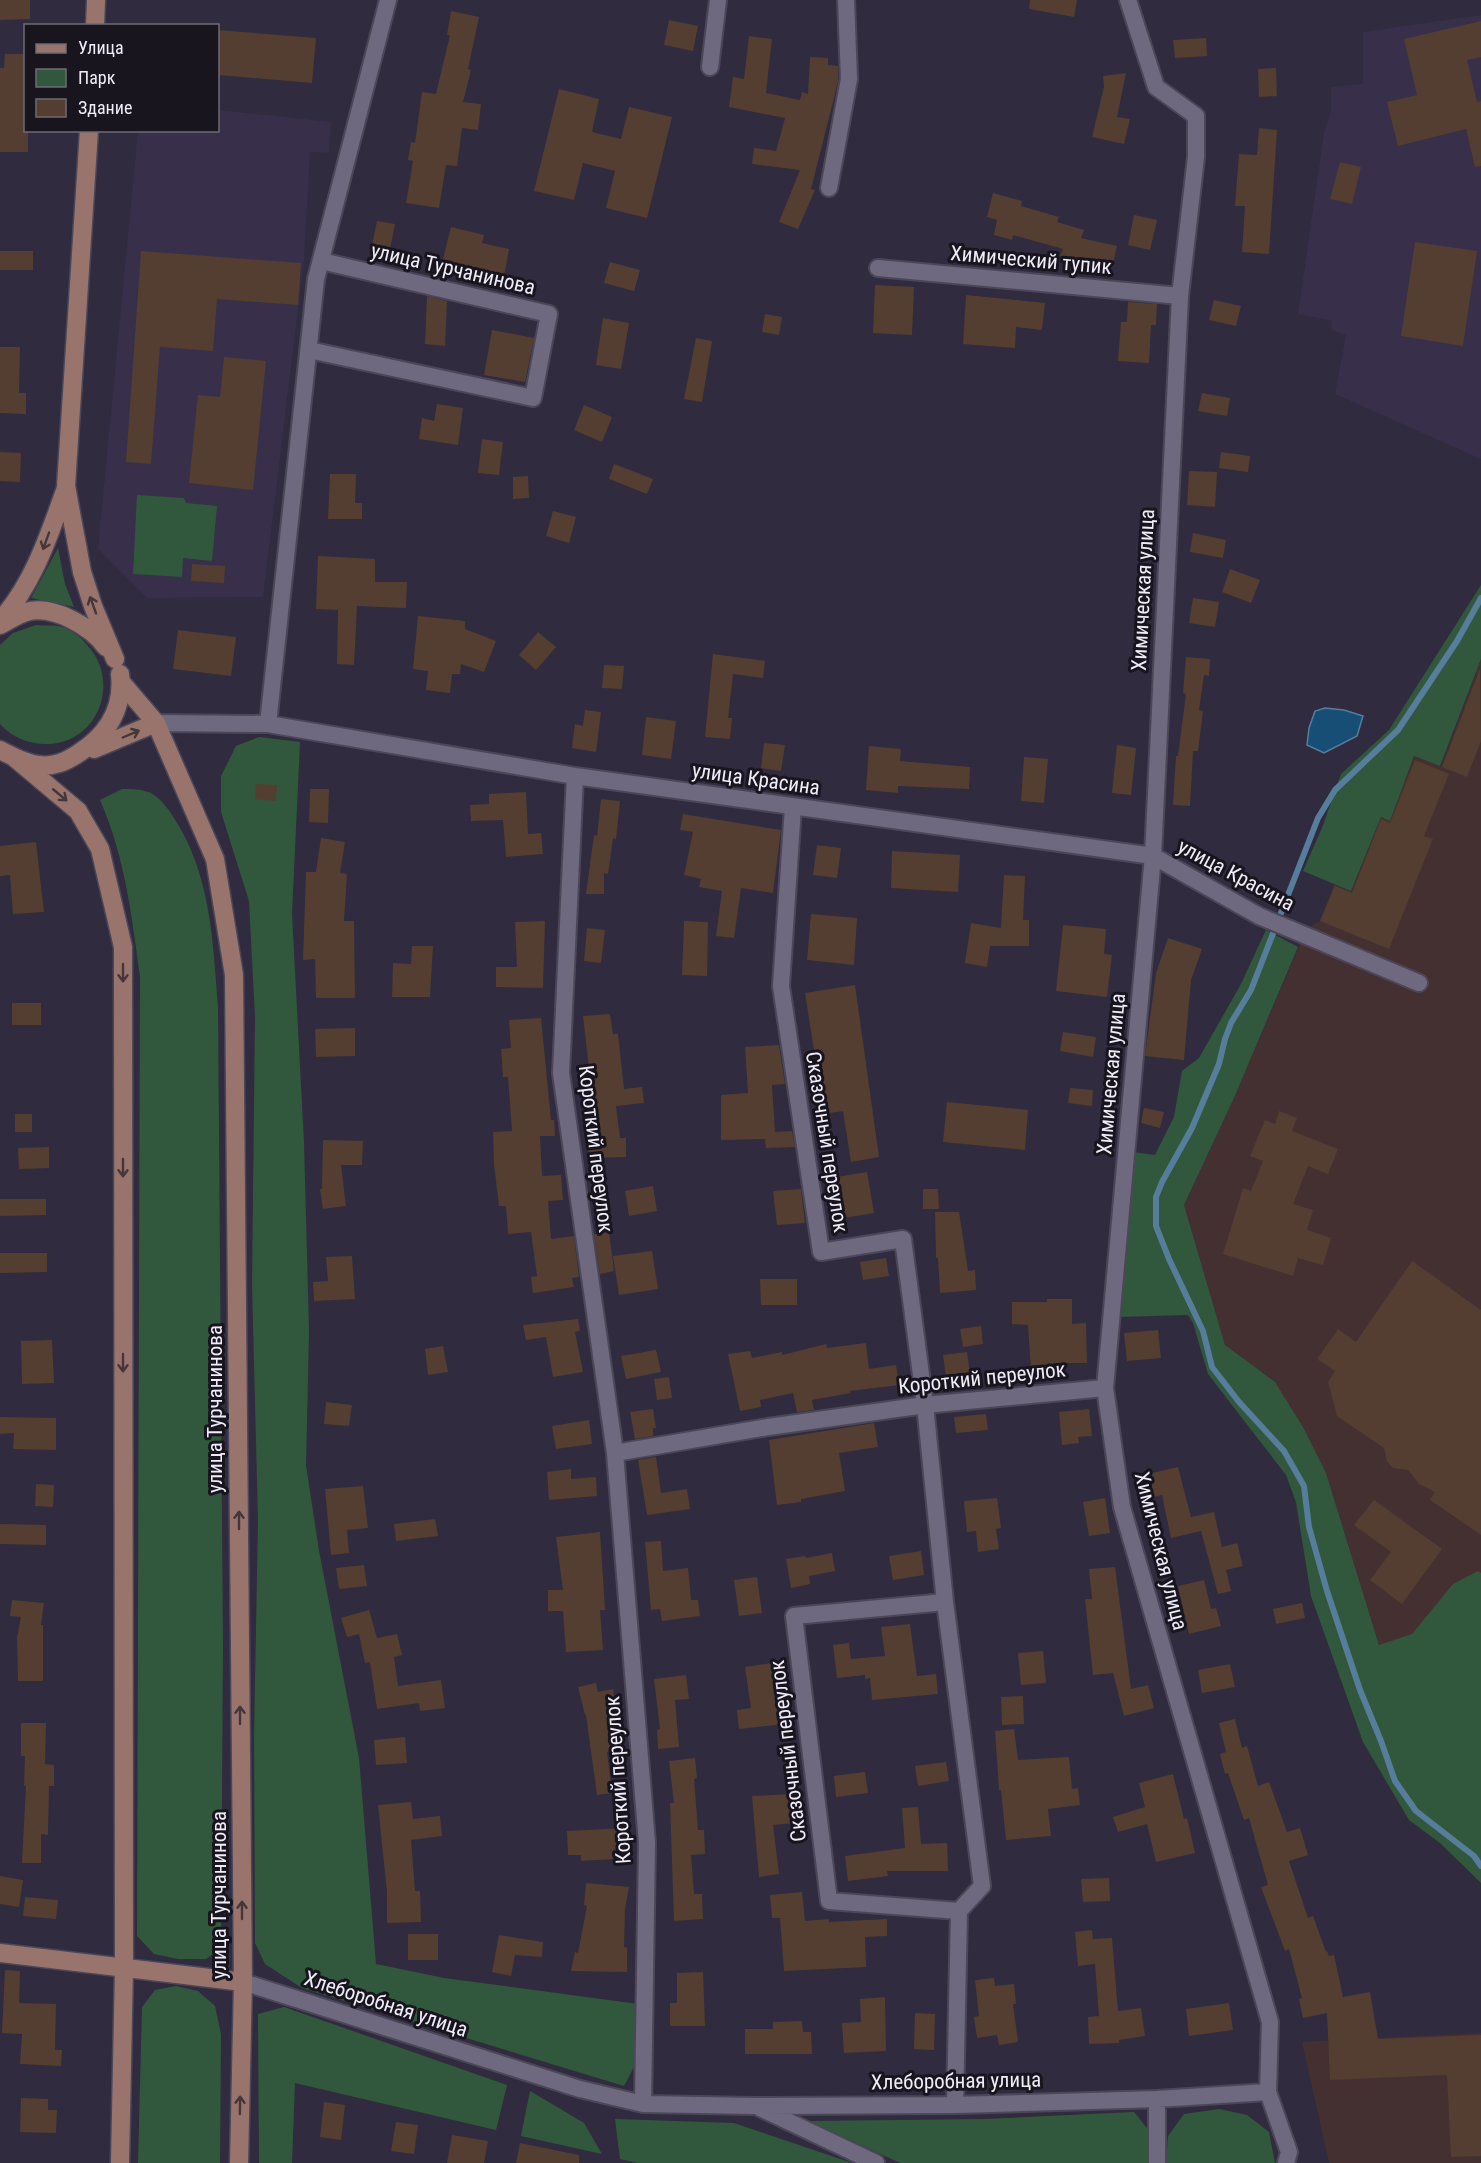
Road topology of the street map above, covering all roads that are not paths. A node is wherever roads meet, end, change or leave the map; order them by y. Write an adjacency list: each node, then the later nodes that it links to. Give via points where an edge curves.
1 (96, 0): 6 (street)
2 (388, 0): 10 (street)
3 (718, 0): 7 (street)
4 (846, 0): 9 (street, via 849,79)
5 (1128, 0): 12 (street, Химическая улица, via 1156,87 1196,116 1196,157)
6 (95, 24)
7 (710, 67)
8 (89, 132): 14 (street)
9 (829, 188)
10 (321, 261): 13 (street); 13 (street, улица Турчанинова, via 549,314 533,398)
11 (878, 268): 12 (street, Химический тупик)
12 (1180, 296): 24 (street, Химическая улица)
13 (309, 350): 19 (street)
14 (66, 486): 15 (street, one-way to 15, via 40,559); 16 (street, one-way to 14, via 82,572)
15 (0, 623): 16 (street, via 28,612 54,613 81,623 98,636)
16 (115, 659): 17 (street)
17 (120, 682): 18 (street, улица Турчанинова); 21 (street, via 115,715 104,734)
18 (156, 723): 19 (street, улица Красина); 21 (street, улица Красина, one-way to 18); 33 (street, улица Турчанинова, one-way to 18, via 234,975 215,859)
19 (268, 724): 22 (street, улица Красина)
20 (7, 754): 21 (street, via 39,765); 32 (street, one-way to 32, via 78,811 100,849 123,947)
21 (67, 761)
22 (575, 776): 23 (street, улица Красина); 28 (street, Короткий переулок, via 561,1073)
23 (793, 807): 24 (street, улица Красина); 27 (street, Сказочный переулок, via 781,986 821,1252 903,1239)
24 (1153, 856): 25 (street, улица Красина, via 1259,916); 26 (street, Химическая улица)
25 (1419, 983)
26 (1105, 1388): 27 (street, Короткий переулок); 34 (street, Химическая улица, via 1122,1507 1270,2022)
27 (925, 1405): 28 (street, Короткий переулок); 29 (street, Сказочный переулок)
28 (615, 1453): 36 (street, Короткий переулок, via 647,1843)
29 (945, 1602): 30 (street, Сказочный переулок, via 982,1886); 30 (street, Сказочный переулок, via 794,1616 829,1901)
30 (959, 1911): 37 (street)
31 (0, 1953): 32 (street, Хлеборобная улица)
32 (124, 1967): 33 (street, Хлеборобная улица); 40 (street)
33 (243, 1982): 36 (street, Хлеборобная улица, via 580,2089); 41 (street, улица Турчанинова, one-way to 33)
34 (1268, 2092): 35 (street, Хлеборобная улица); 39 (street, Химическая улица)
35 (1157, 2099): 37 (street, Хлеборобная улица); 43 (street)
36 (643, 2104): 38 (street, Хлеборобная улица)
37 (955, 2105): 38 (street, Хлеборобная улица)
38 (755, 2106): 42 (street, Хлеборобная улица)
39 (1291, 2159)
40 (120, 2163)
41 (239, 2163)
42 (876, 2163)
43 (1157, 2163)

